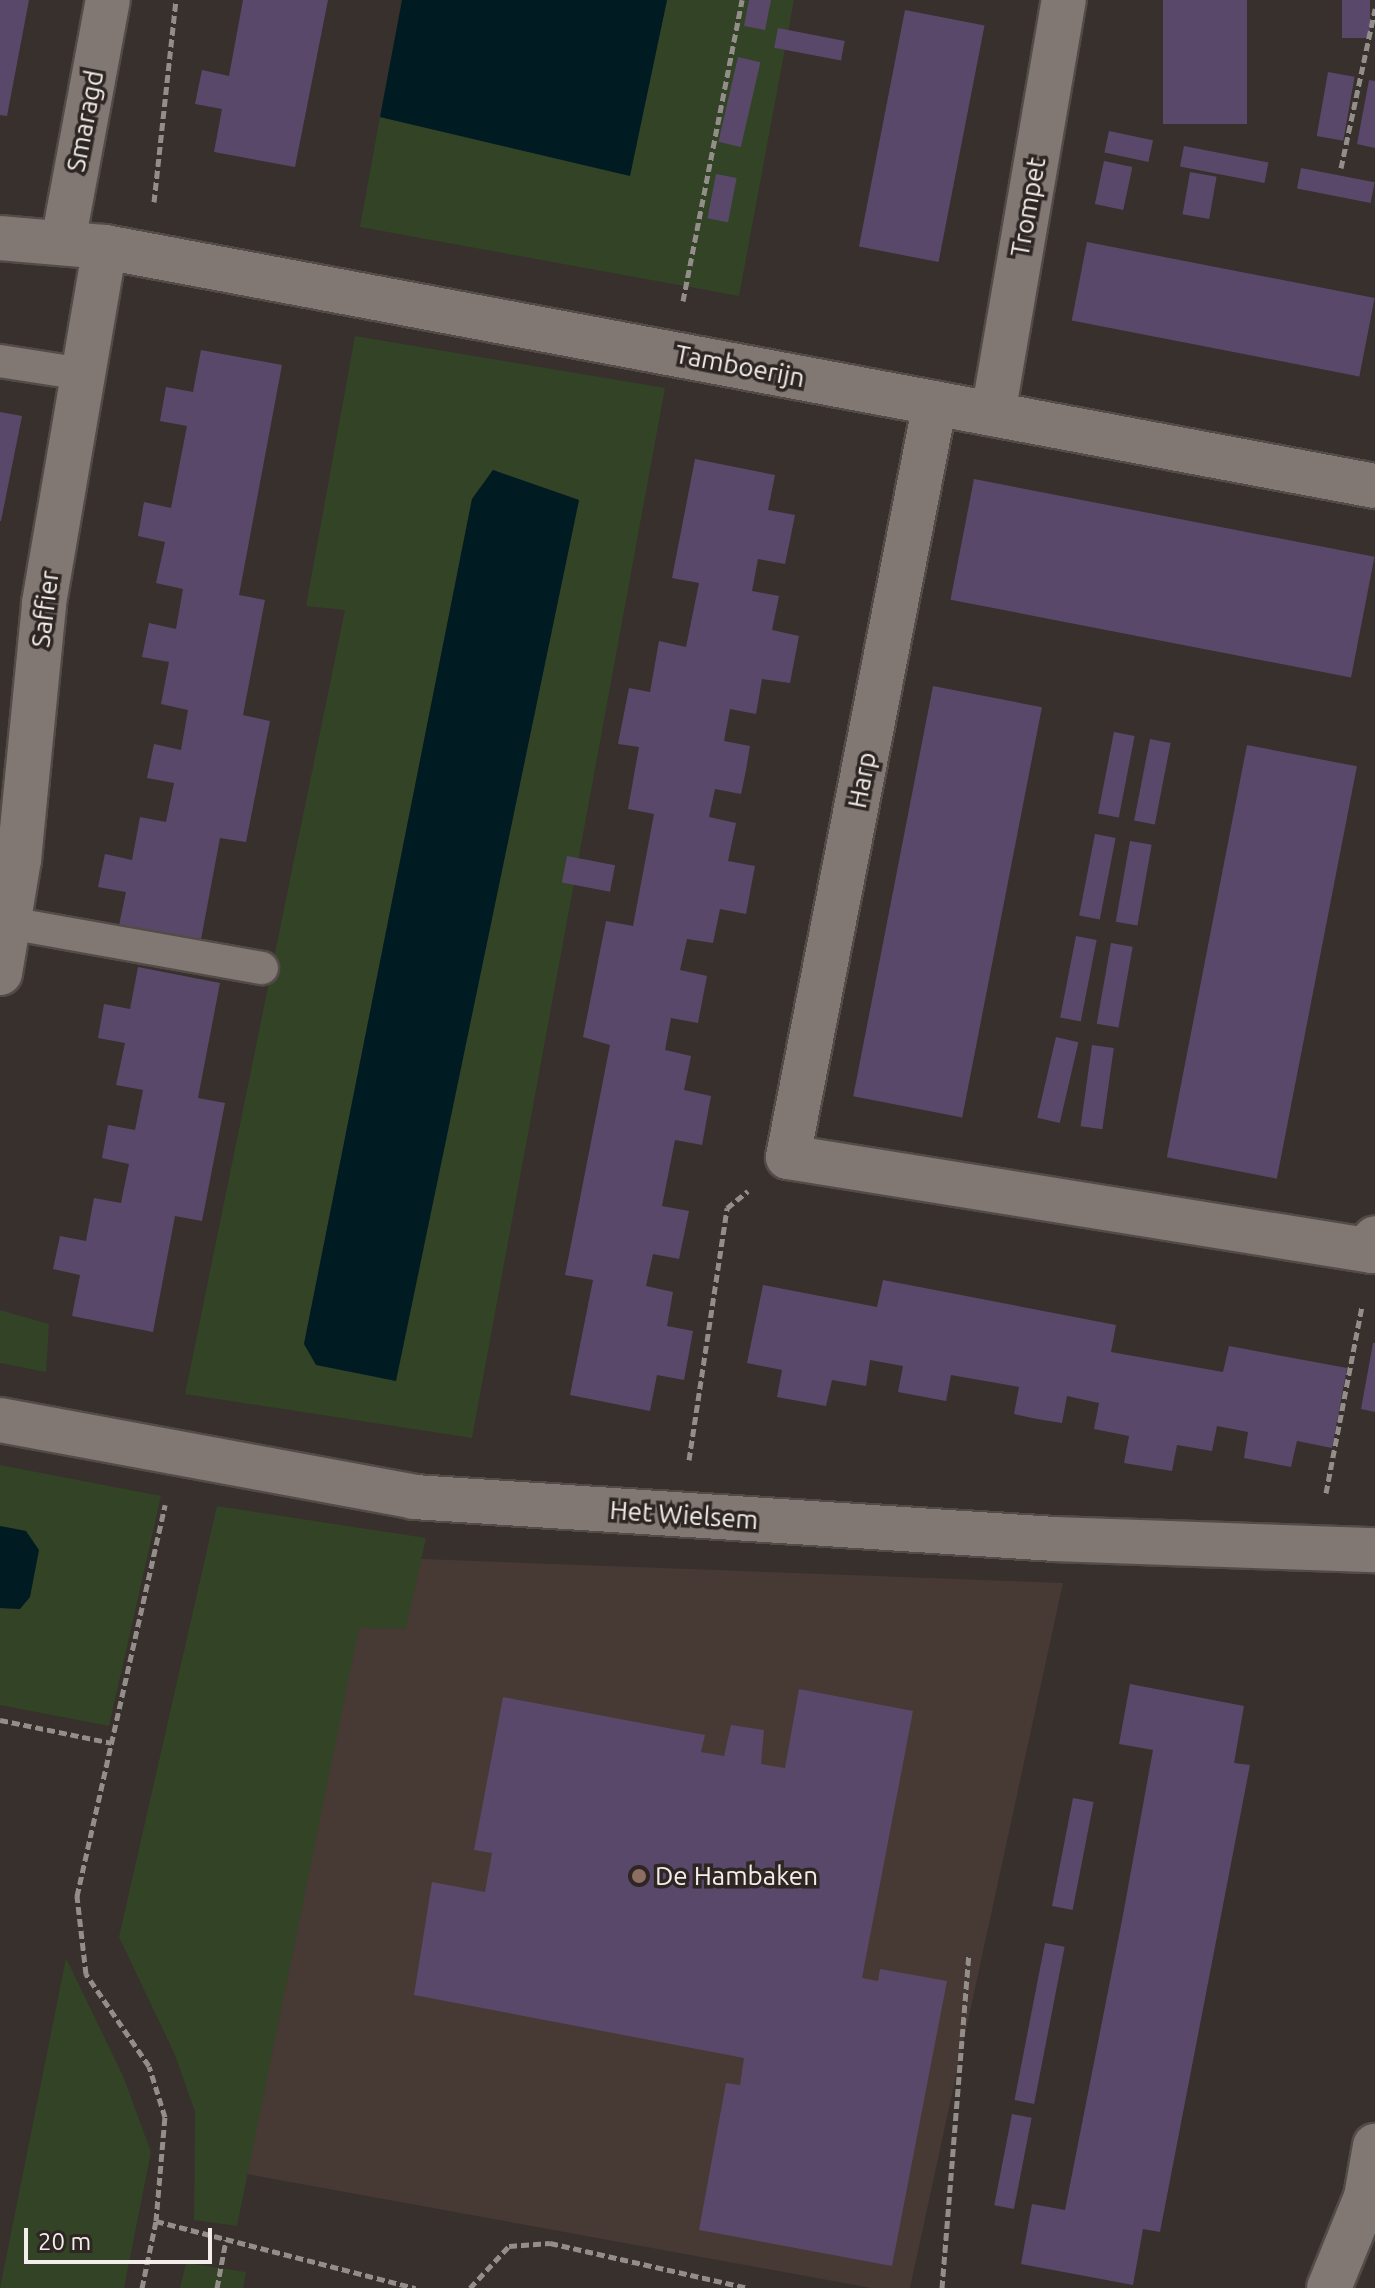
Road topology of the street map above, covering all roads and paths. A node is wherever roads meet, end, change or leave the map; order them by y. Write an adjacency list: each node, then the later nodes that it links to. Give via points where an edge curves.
1 (108, 0): 8 (street, Smaragd)
2 (176, 0): 10 (path)
3 (742, 0): 11 (path)
4 (1064, 0): 15 (street, Trompet)
5 (1375, 9): 6 (path)
6 (1341, 168)
7 (0, 238): 8 (street, Tamboerijn)
8 (63, 242): 9 (street, Tamboerijn)
9 (105, 247): 10 (street, Tamboerijn); 13 (street, Saffier)
10 (148, 255): 11 (street, Tamboerijn)
11 (673, 354): 14 (street, Tamboerijn)
12 (0, 361): 13 (lane)
13 (83, 374): 17 (street, Saffier, via 44,603)
14 (935, 403): 15 (street, Tamboerijn); 20 (street, Harp)
15 (993, 414): 16 (street, Tamboerijn)
16 (1375, 486)
17 (9, 923): 18 (lane); 19 (street, Saffier)
18 (262, 968)
19 (0, 973)
20 (788, 1157): 21 (street); 24 (path, via 727,1208)
21 (1374, 1245): 25 (path)
22 (0, 1420): 23 (street, Het Wielsem)
23 (176, 1454): 24 (street, Het Wielsem, via 414,1497); 28 (path)
24 (681, 1515): 25 (street, Het Wielsem)
25 (1315, 1549): 26 (street, Het Wielsem)
26 (1375, 1550)
27 (0, 1720): 28 (path)
28 (112, 1743): 31 (path, via 77,1896 86,1974 149,2066 165,2117)
29 (969, 1954): 38 (path)
30 (1375, 2146): 39 (street, via 1366,2197)
31 (156, 2221): 32 (path); 33 (path)
32 (226, 2240): 34 (path); 35 (path)
33 (142, 2288)
34 (217, 2288)
35 (416, 2288)
36 (470, 2288): 37 (path, via 509,2246 550,2243)
37 (748, 2288)
38 (942, 2288)
39 (1329, 2288)

